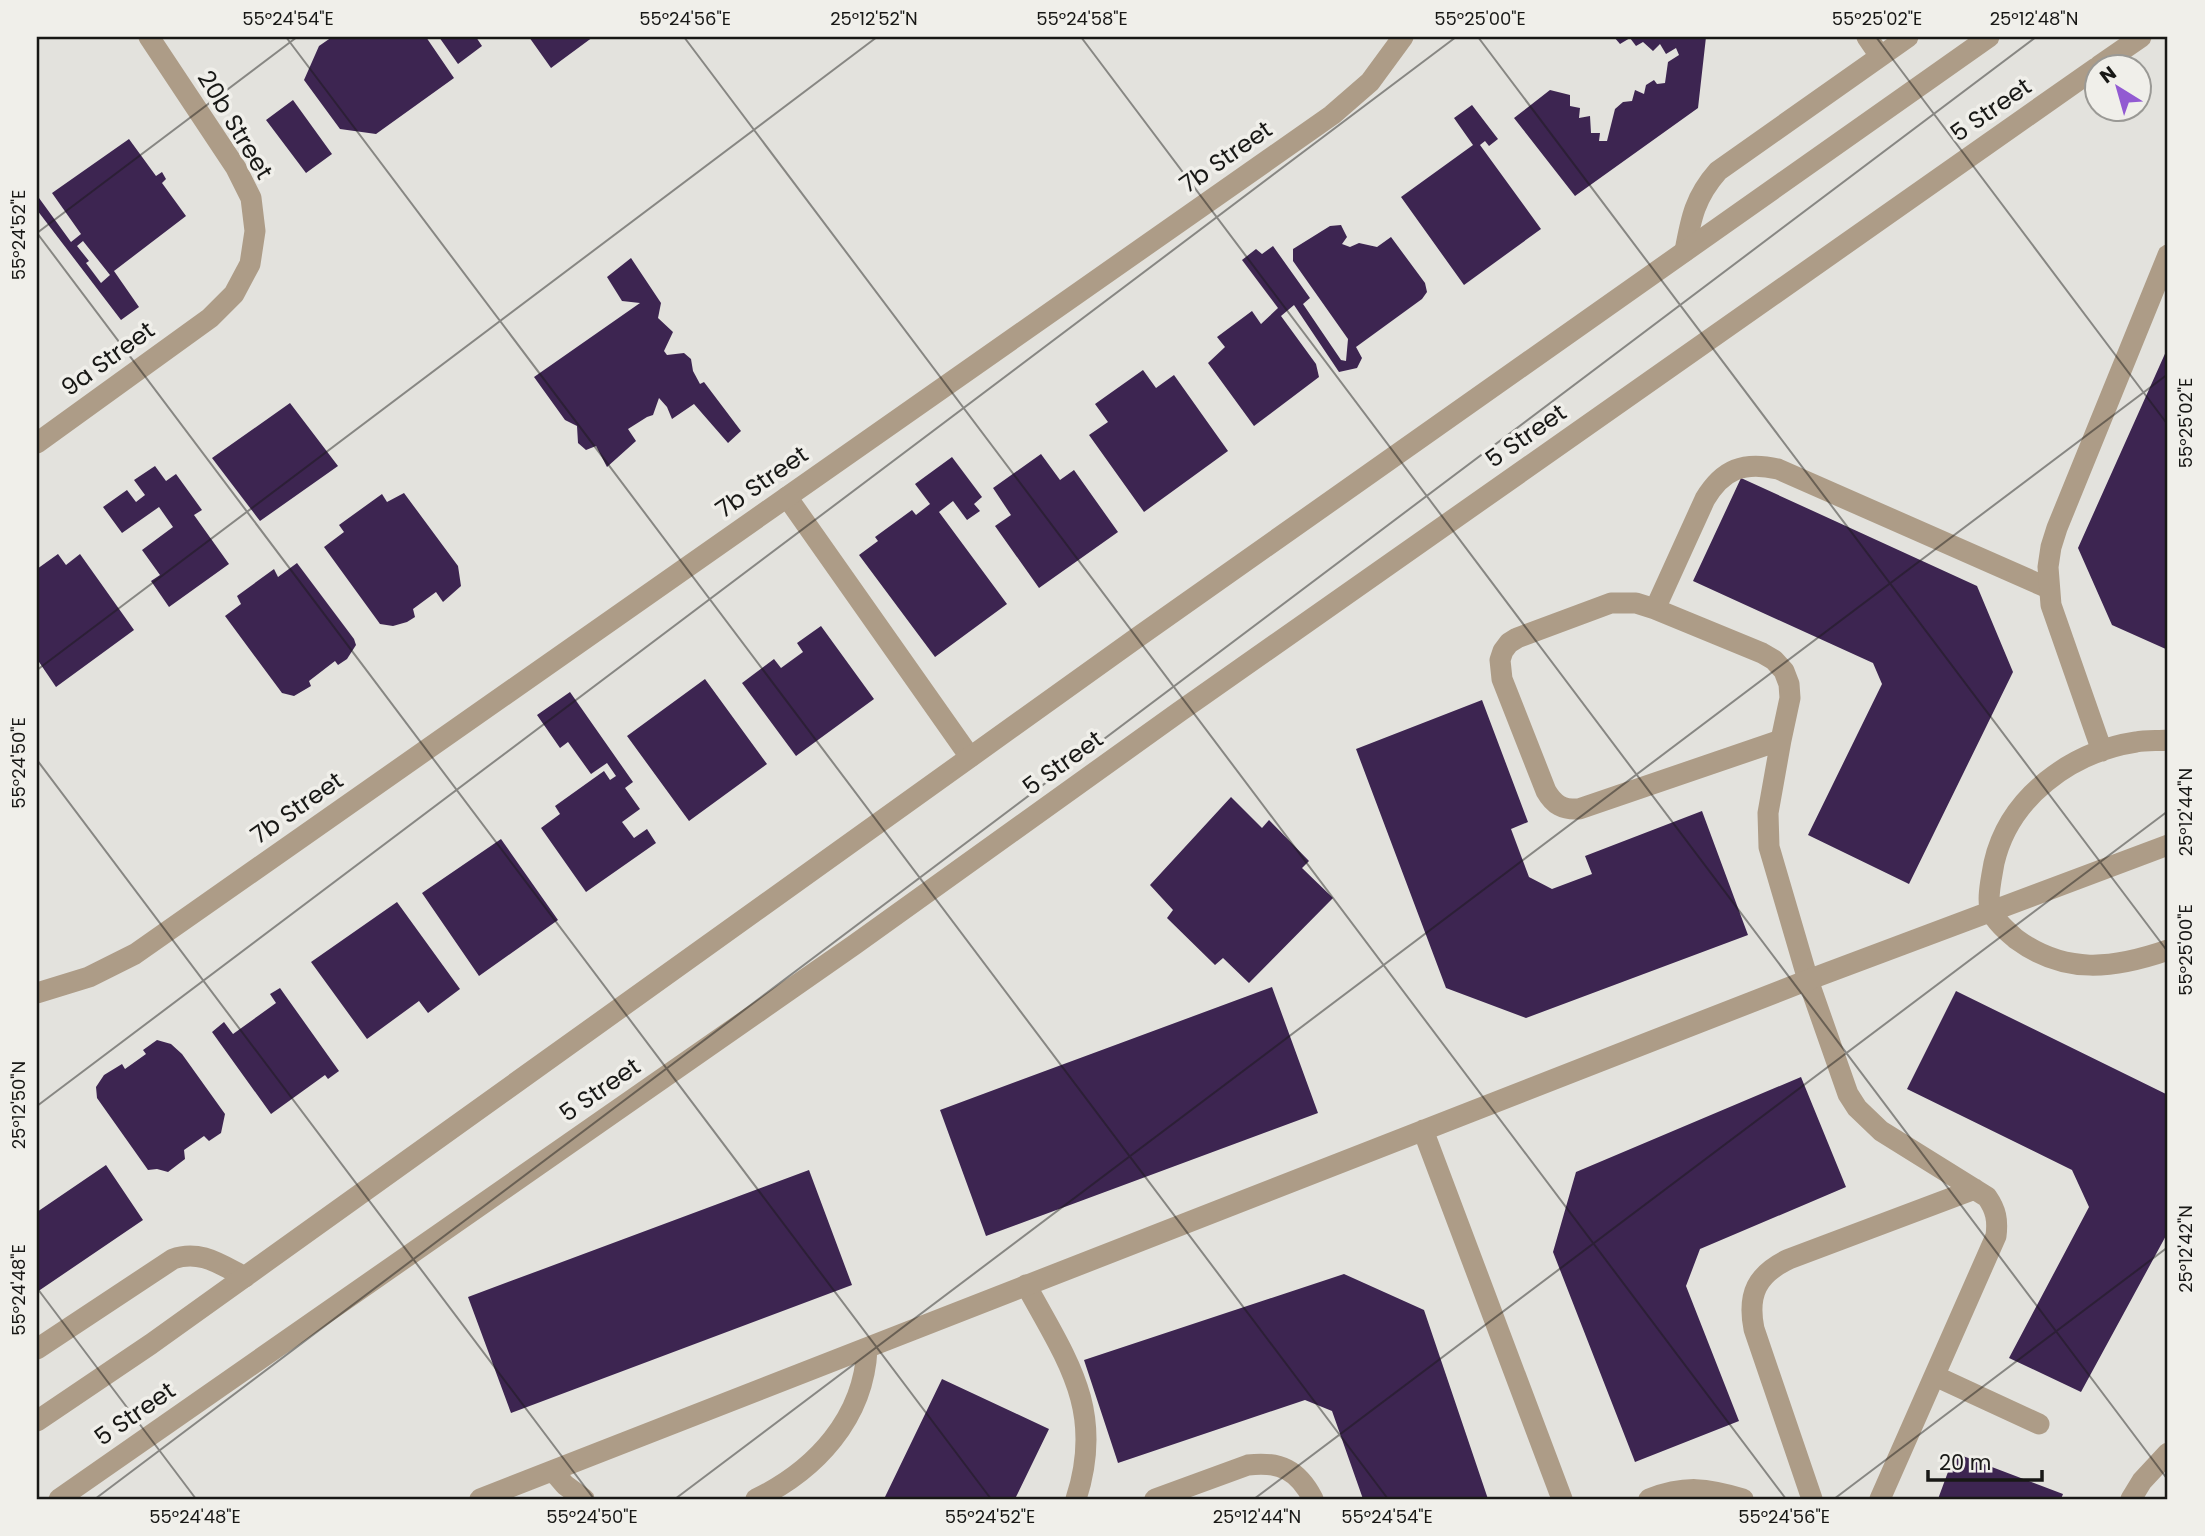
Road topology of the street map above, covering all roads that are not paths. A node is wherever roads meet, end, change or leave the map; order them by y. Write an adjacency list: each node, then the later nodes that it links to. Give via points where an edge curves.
1 (149, 37): 12 (street, 20b Street, via 251,198 255,231 250,264 234,294)
2 (1403, 37): 14 (street, 7b Street, via 1370,82 1332,115)
3 (1867, 37): 8 (street)
4 (1908, 37): 8 (street)
5 (1989, 37): 10 (street, 5 Street)
6 (2141, 37): 7 (street, 5 Street)
7 (2120, 52)
8 (1880, 56): 10 (street, via 1718,171 1693,210)
9 (2082, 78): 37 (street, 5 Street, via 854,945)
10 (1685, 251): 20 (street, 5 Street)
11 (2168, 255): 15 (street, via 2057,528)
12 (210, 318): 13 (street, 9a Street)
13 (37, 443)
14 (787, 497): 20 (street); 25 (street, 7b Street, via 135,954 89,977)
15 (2048, 587): 16 (street, via 1761,465 1744,466 1714,484); 19 (street)
16 (1655, 609): 17 (street, via 1774,660 1784,671 1790,691); 17 (street, via 1623,602 1598,606 1517,638 1503,651 1502,679 1551,800 1559,807 1579,809)
17 (1781, 740): 24 (street, via 1768,813 1769,847)
18 (2168, 740): 19 (street)
19 (2102, 751): 22 (street, via 2074,762 2026,799 1997,851 1990,880)
20 (970, 757): 28 (street, 5 Street)
21 (2168, 845): 22 (street)
22 (1990, 910): 23 (street, via 2032,951 2060,962 2098,966); 24 (street)
23 (2168, 950)
24 (1808, 980): 26 (street); 27 (street, via 1857,1108 1881,1131)
25 (37, 993)
26 (1423, 1130): 29 (street); 44 (street)
27 (1975, 1189): 32 (street, via 1994,1208 1996,1236); 47 (street, via 1789,1259 1773,1267 1753,1294 1754,1329)
28 (245, 1277): 30 (street, via 195,1255 184,1255); 33 (street, 5 Street)
29 (1026, 1285): 31 (street); 41 (street, via 1080,1390 1087,1438)
30 (37, 1349)
31 (867, 1349): 36 (street); 40 (street, via 857,1400 825,1449 776,1490)
32 (1935, 1376): 34 (street); 48 (street)
33 (37, 1421)
34 (2039, 1424)
35 (2168, 1453): 49 (street)
36 (553, 1471): 38 (street); 39 (street)
37 (59, 1499)
38 (480, 1499)
39 (584, 1499)
40 (756, 1499)
41 (1076, 1499)
42 (1155, 1499): 43 (street, via 1264,1463 1294,1474)
43 (1312, 1499)
44 (1562, 1499)
45 (1650, 1499): 46 (street, via 1691,1489)
46 (1743, 1499)
47 (1812, 1499)
48 (1880, 1499)
49 (2131, 1499)

